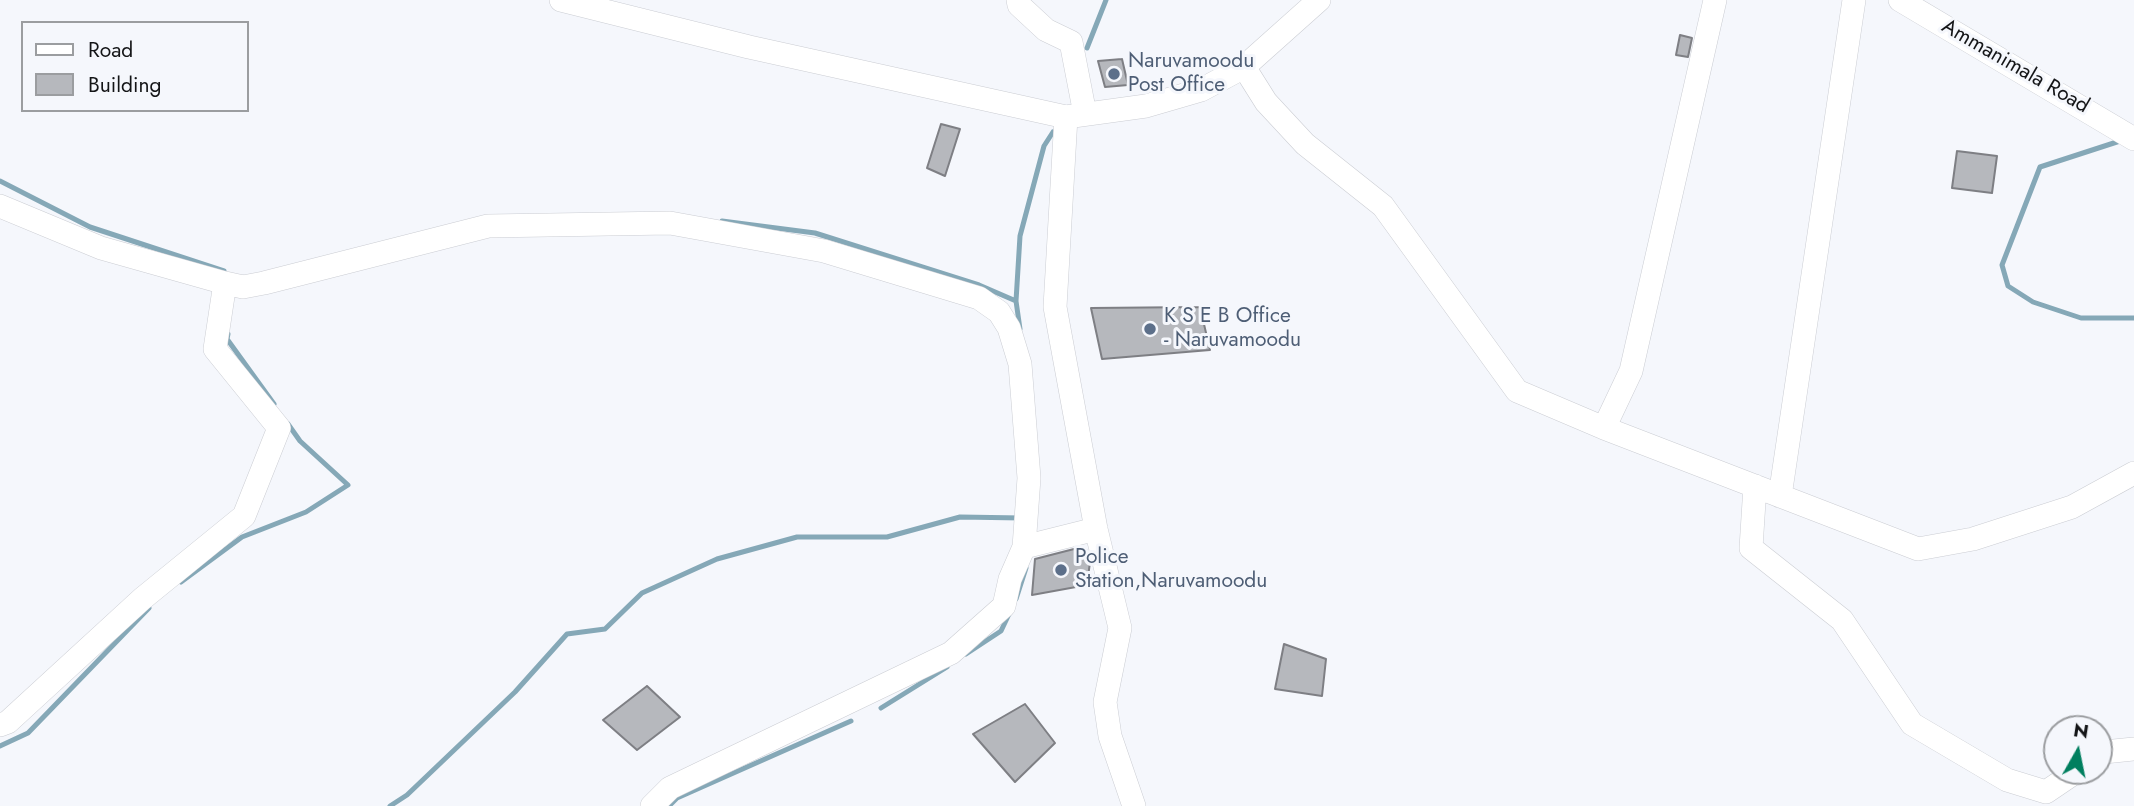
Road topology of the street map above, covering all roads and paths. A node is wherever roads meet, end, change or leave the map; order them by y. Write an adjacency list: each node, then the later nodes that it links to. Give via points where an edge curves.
1 (561, 0): 8 (street, via 750,47)
2 (1018, 0): 8 (street, via 1046,30 1071,42)
3 (1318, 0): 7 (street)
4 (1715, 0): 12 (street, via 1631,371)
5 (1854, 0): 15 (street)
6 (1900, 0): 9 (street, Ammanimala Road)
7 (1244, 67): 8 (street, via 1190,93 1146,106); 12 (street, via 1266,103 1305,144 1383,206 1517,391)
8 (1076, 116): 16 (street, via 1055,307)
9 (2131, 137)
10 (0, 206): 11 (street, via 101,248)
11 (232, 285): 17 (street, via 488,226 670,223 824,251 979,298 999,312 1009,328 1020,364 1029,478); 18 (street, via 215,349 279,428 244,516)
12 (1604, 428): 14 (street)
13 (2134, 473): 15 (street, via 2072,507 1973,539 1918,549)
14 (1755, 486): 15 (street); 21 (street, via 1751,548 1842,620 1912,724 2007,780 2046,792)
15 (1780, 496)
16 (1096, 529): 17 (street); 23 (street, via 1120,628 1105,702 1110,736)
17 (1024, 538): 22 (street, via 1004,606 951,653 670,788)
18 (0, 725)
19 (2134, 749): 20 (street)
20 (2113, 751)
21 (2056, 785)
22 (652, 806)
23 (1134, 806)

